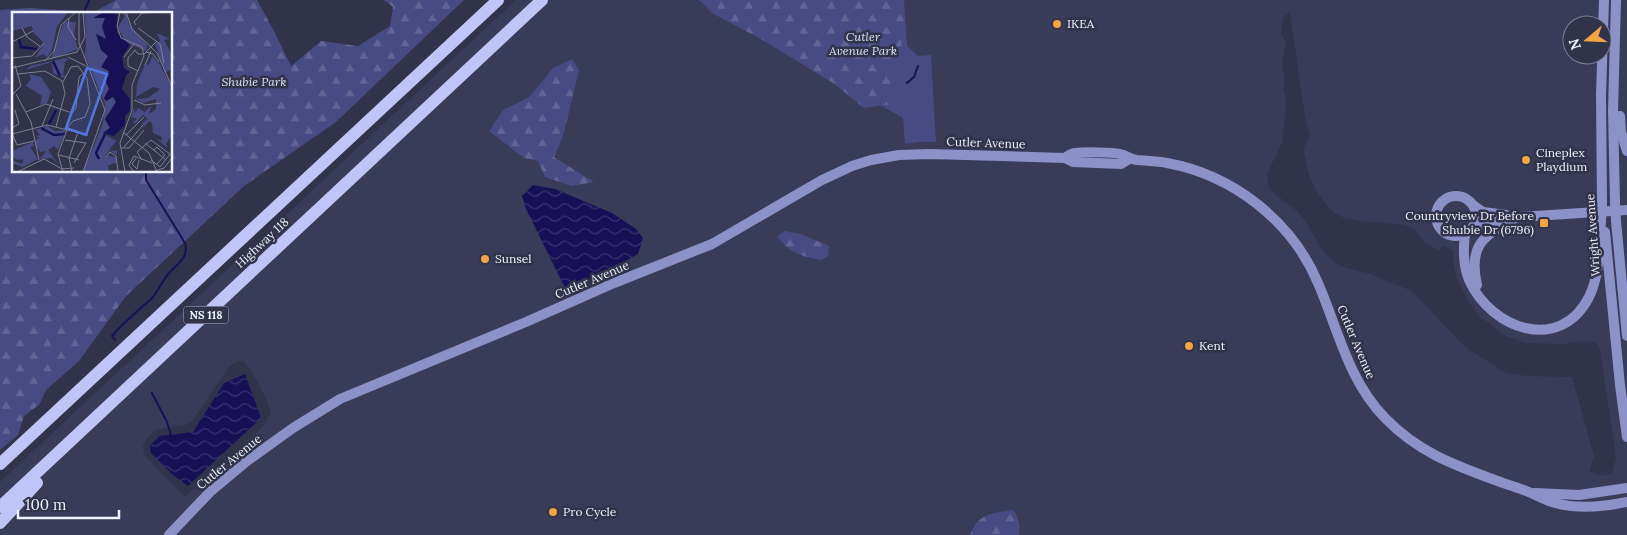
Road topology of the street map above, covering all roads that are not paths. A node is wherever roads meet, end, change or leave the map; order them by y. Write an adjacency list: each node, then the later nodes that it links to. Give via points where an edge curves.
1 (498, 0): 16 (highway, Highway 118 / NS 118)
2 (542, 0): 14 (highway, Highway 118 / NS 118)
3 (1604, 0): 10 (street, Wright Avenue, bridge, via 1601,95)
4 (1616, 0): 5 (street, Wright Avenue)
5 (1614, 95): 6 (street); 13 (street, Wright Avenue, bridge, via 1616,221)
6 (1627, 151)
7 (1473, 205): 9 (street, via 1483,212); 11 (street, via 1476,219); 11 (street, via 1461,196 1450,197 1441,202 1436,212 1441,231 1453,237)
8 (1627, 210): 9 (street)
9 (1520, 217): 11 (street, via 1489,221); 12 (street, via 1489,233 1476,251 1474,273)
10 (1603, 221): 12 (street, via 1594,283 1584,305 1567,322 1540,331 1524,329 1499,316); 15 (street, Wright Avenue)
11 (1469, 231): 12 (street, via 1463,252 1465,266)
12 (1478, 294)
13 (1627, 336)
14 (175, 344): 20 (highway, Highway 118 / NS 118); 21 (highway, via 75,442)
15 (1627, 437)
16 (0, 464)
17 (1627, 488): 18 (street, Cutler Avenue, via 1579,495)
18 (1531, 493): 19 (street, Cutler Avenue, via 1566,506); 22 (street, Cutler Avenue, via 1442,459 1417,445 1384,417 1354,373 1305,256 1293,239 1256,202 1204,173 1166,163 1129,159 1121,164 1072,162 1064,158 930,154 899,155 852,166 813,184 712,244 614,282 340,399 247,461 210,492)
19 (1627, 502)
20 (0, 507)
21 (0, 524)
22 (168, 535)

